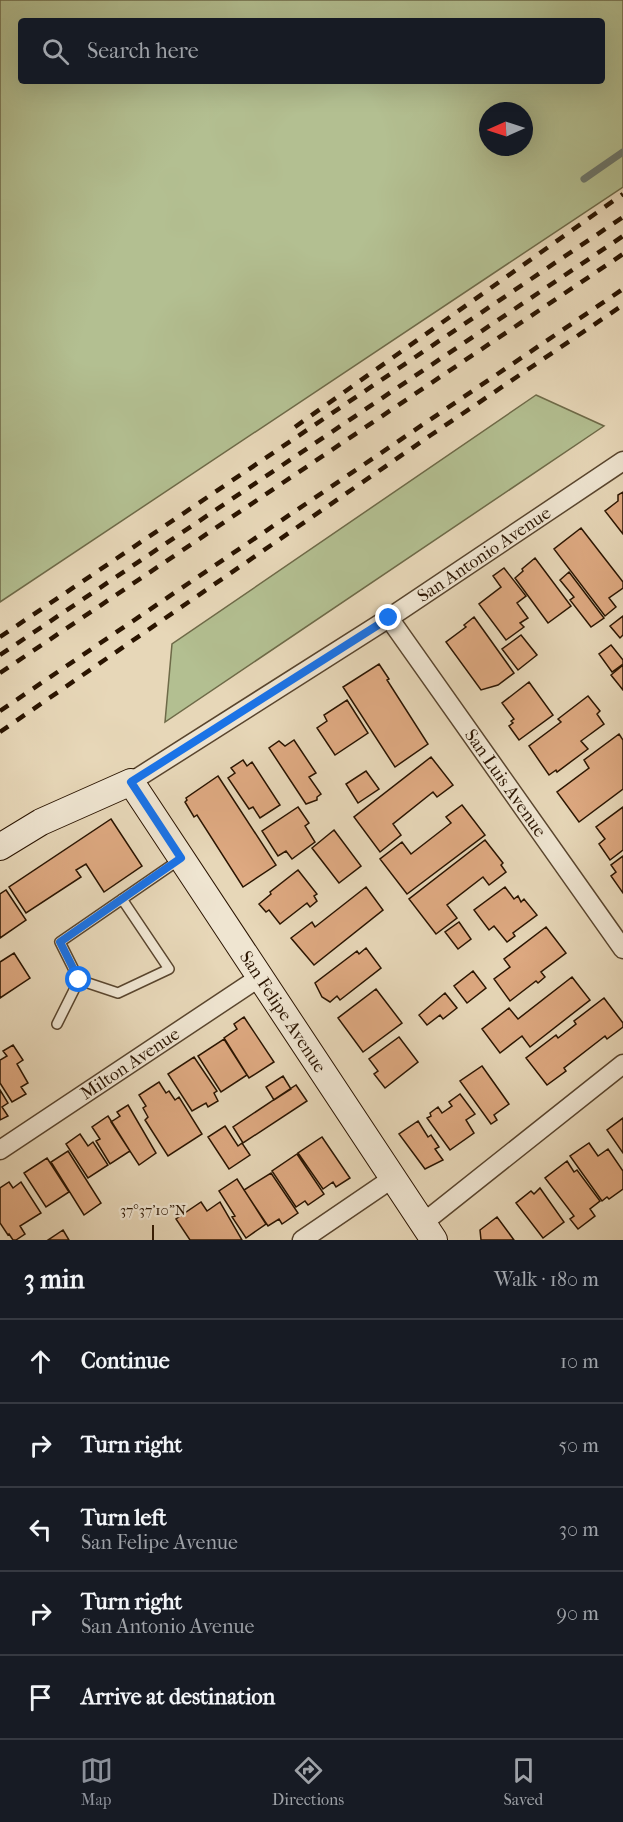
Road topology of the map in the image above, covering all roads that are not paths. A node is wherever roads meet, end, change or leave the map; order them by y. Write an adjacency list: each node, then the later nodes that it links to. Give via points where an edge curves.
1 (623, 461): 2 (street, San Antonio Avenue)
2 (389, 618): 3 (street, San Antonio Avenue); 7 (street, San Luis Avenue)
3 (131, 782): 4 (street, via 41,822); 5 (street, San Felipe Avenue)
4 (0, 847)
5 (181, 858): 6 (lane); 8 (street, San Felipe Avenue)
6 (122, 899): 9 (lane, via 60,942); 9 (lane, via 169,969 118,993)
7 (623, 950)
8 (260, 977): 12 (street, Milton Avenue); 13 (street, San Felipe Avenue)
9 (79, 980): 10 (lane)
10 (57, 1024)
11 (623, 1064): 14 (street)
12 (0, 1150)
13 (393, 1178): 14 (street, San Felipe Avenue); 15 (street)
14 (429, 1232)
15 (302, 1240)

